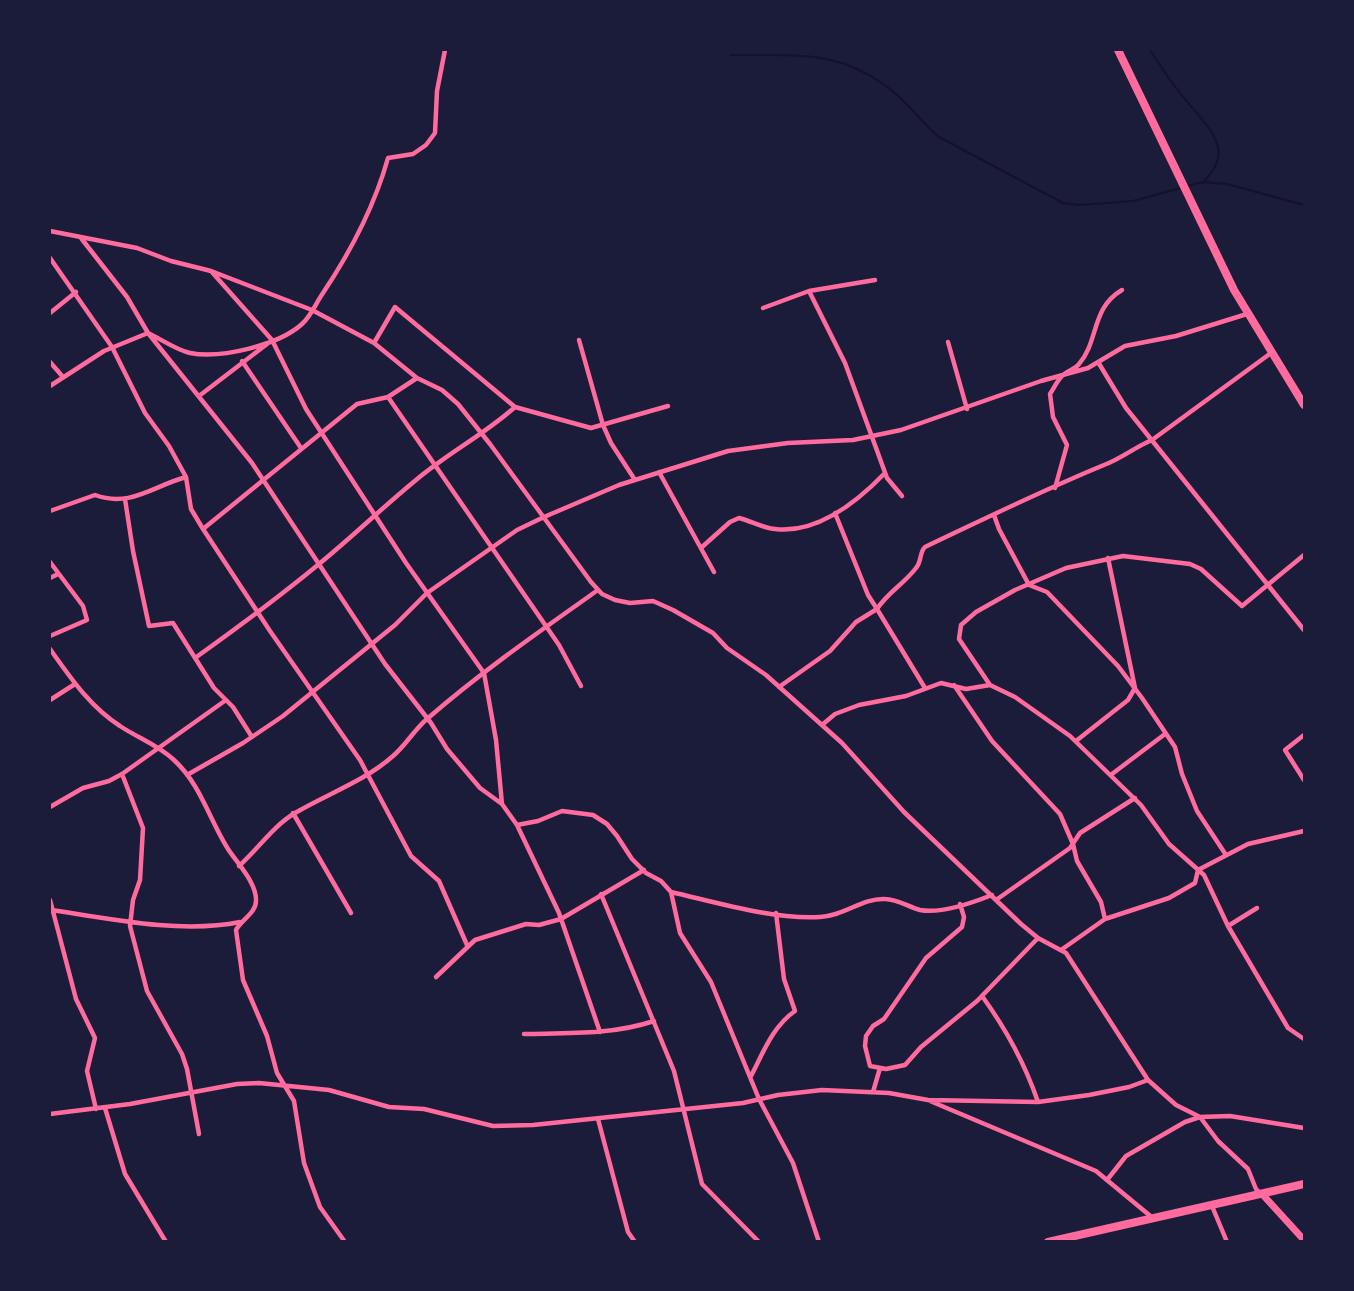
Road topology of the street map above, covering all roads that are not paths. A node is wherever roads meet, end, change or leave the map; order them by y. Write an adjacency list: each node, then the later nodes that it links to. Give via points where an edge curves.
1 (445, 50): 12 (street, via 436,97 435,133 413,154 388,158 368,216 349,255)
2 (1118, 50): 14 (main road)
3 (50, 231): 4 (street)
4 (81, 238): 6 (street, via 137,248); 15 (street, via 127,297)
5 (50, 258): 10 (street)
6 (211, 271): 12 (street); 16 (street)
7 (875, 279): 8 (street)
8 (809, 291): 11 (street); 39 (street, via 845,363)
9 (1122, 291): 25 (street, via 1108,298 1093,330 1091,346 1079,364)
10 (76, 292): 13 (street); 20 (street)
11 (763, 308)
12 (312, 310): 16 (street, via 290,333); 19 (street)
13 (50, 313)
14 (1247, 314): 21 (main road); 24 (street, via 1176,336 1125,346)
15 (148, 333): 16 (street, via 188,353 219,355); 20 (street); 30 (street)
16 (272, 340): 22 (street); 37 (street)
17 (579, 340): 36 (street)
18 (948, 342): 35 (street)
19 (374, 343): 27 (street); 34 (street, via 395,307)
20 (113, 349): 26 (street); 45 (street, via 145,413)
21 (1271, 353): 29 (main road); 40 (street)
22 (242, 361): 30 (street); 41 (street)
23 (50, 362): 26 (street)
24 (1098, 362): 25 (street); 40 (street, via 1126,408)
25 (1062, 376): 35 (street); 48 (street, via 1050,394 1053,417 1067,445)
26 (63, 377): 28 (street)
27 (417, 378): 31 (street); 38 (street, via 442,390)
28 (50, 386)
29 (1301, 392): 32 (main road)
30 (199, 396): 47 (street)
31 (388, 397): 37 (street, via 357,404); 42 (street)
32 (1305, 405)
33 (668, 406): 36 (street)
34 (515, 407): 36 (street, via 577,426); 38 (street)
35 (967, 409): 39 (street)
36 (603, 425): 46 (street)
37 (321, 432): 41 (street); 53 (street)
38 (481, 433): 42 (street); 55 (street)
39 (873, 436): 43 (street, via 729,451); 44 (street)
40 (1152, 440): 48 (street); 66 (street)
41 (301, 448): 47 (street)
42 (434, 466): 53 (street); 58 (street)
43 (659, 472): 46 (street); 57 (street)
44 (885, 473): 49 (street); 52 (street)
45 (186, 477): 50 (street); 56 (street, via 191,509)
46 (635, 480): 55 (street)
47 (264, 481): 56 (street); 62 (street)
48 (1055, 488): 54 (street)
49 (902, 496)
50 (125, 500): 51 (street, via 111,501 95,495); 77 (street, via 150,626 173,623)
51 (50, 511)
52 (835, 513): 57 (street, via 797,530 773,529 739,518); 70 (street)
53 (375, 515): 62 (street); 69 (street)
54 (994, 515): 67 (street); 70 (street, via 925,547 920,552 919,566 887,594)
55 (544, 517): 58 (street); 68 (street)
56 (203, 529): 71 (street)
57 (702, 547): 63 (street)
58 (491, 548): 69 (street); 72 (street)
59 (1305, 555): 66 (street)
60 (1108, 558): 66 (street, via 1123,556 1190,564 1201,569 1242,606); 67 (street, via 1066,567); 85 (street)
61 (50, 562): 64 (street)
62 (319, 564): 71 (street); 75 (street)
63 (714, 572)
64 (58, 574): 65 (street); 74 (street, via 83,606 87,620)
65 (50, 578)
66 (1268, 584): 73 (street)
67 (1029, 585): 81 (street, via 976,612 961,625 959,639); 85 (street, via 1047,592)
68 (598, 590): 72 (street); 83 (street, via 615,600 653,601 673,609 713,633)
69 (427, 593): 75 (street); 78 (street)
70 (877, 609): 83 (street, via 856,622 830,651); 84 (street)
71 (258, 613): 77 (street); 86 (street)
72 (544, 626): 78 (street); 82 (street)
73 (1305, 630)
74 (50, 636)
75 (371, 643): 86 (street); 89 (street)
76 (50, 649): 79 (street)
77 (195, 658): 88 (street)
78 (484, 673): 89 (street); 102 (street)
79 (75, 684): 87 (street); 95 (street, via 121,727)
80 (954, 685): 81 (street, via 966,689); 84 (street, via 941,683); 107 (street, via 992,741 1060,814)
81 (990, 685): 94 (street, via 1015,697)
82 (581, 686)
83 (779, 687): 90 (street)
84 (925, 688): 90 (street, via 859,705 835,714)
85 (1135, 688): 91 (street); 94 (street, via 1128,700)
86 (313, 693): 93 (street); 96 (street)
87 (50, 700)
88 (225, 700): 93 (street); 95 (street)
89 (427, 719): 96 (street, via 394,756); 102 (street, via 480,788)
90 (822, 725): 114 (street, via 904,812)
91 (1165, 734): 98 (street); 108 (street, via 1175,747 1197,811)
92 (1305, 735): 100 (street, via 1285,750)
93 (252, 737): 99 (street)
94 (1076, 741): 98 (street)
95 (157, 747): 97 (street); 99 (street)
96 (367, 773): 104 (street); 127 (street, via 411,856 439,881)
97 (122, 774): 103 (street); 123 (street, via 143,828 140,880)
98 (1112, 774): 101 (street)
99 (187, 775): 109 (street, via 198,786 221,838)
100 (1305, 780)
101 (1135, 798): 107 (street, via 1080,833); 111 (street, via 1169,844)
102 (502, 804): 105 (street)
103 (50, 807)
104 (293, 813): 109 (street); 119 (street)
105 (518, 825): 110 (street, via 562,811 593,815 607,824); 121 (street)
106 (1305, 831): 108 (street, via 1248,844)
107 (1073, 844): 114 (street); 122 (street)
108 (1226, 855): 111 (street)
109 (239, 866): 124 (street, via 256,901 254,909)
110 (644, 870): 112 (street); 113 (street)
111 (1198, 870): 122 (street, via 1195,883 1169,898); 125 (street)
112 (671, 892): 120 (street); 136 (street, via 680,933 711,982)
113 (601, 894): 121 (street); 131 (street)
114 (994, 897): 116 (street); 126 (street)
115 (50, 900): 118 (street)
116 (960, 904): 120 (street, via 921,910 888,899 868,900 827,916); 135 (street, via 962,927 926,958 884,1020 866,1036 870,1066)
117 (1257, 908): 125 (street)
118 (52, 910): 123 (street); 146 (street, via 76,999 95,1038 87,1071)
119 (351, 913)
120 (776, 913): 136 (street, via 784,979 795,1011 776,1029)
121 (561, 919): 127 (street, via 514,927); 132 (street)
122 (1105, 919): 128 (street)
123 (131, 922): 124 (street, via 217,926); 140 (street, via 147,991 182,1054)
124 (240, 922): 138 (street, via 236,938 243,980)
125 (1228, 926): 134 (street, via 1288,1028)
126 (1038, 938): 128 (street); 130 (street)
127 (467, 945): 129 (street)
128 (1061, 950): 137 (street)
129 (436, 977)
130 (982, 996): 135 (street, via 905,1065); 143 (street, via 1023,1064)
131 (654, 1021): 132 (street); 145 (street)
132 (600, 1032): 133 (street)
133 (524, 1034)
134 (1305, 1039)
135 (880, 1068): 139 (street)
136 (751, 1077): 141 (street)
137 (1148, 1080): 143 (street, via 1129,1087); 148 (street, via 1176,1105)
138 (285, 1087): 140 (street, via 237,1084); 149 (street, via 329,1090 372,1104 424,1109 493,1126); 159 (street, via 294,1101 304,1163 320,1207)
139 (873, 1092): 141 (street, via 822,1090); 142 (street)
140 (192, 1093): 144 (street); 151 (street)
141 (759, 1099): 145 (street); 162 (street, via 793,1163)
142 (928, 1100): 143 (street); 152 (street, via 1070,1158)
143 (1038, 1102)
144 (105, 1108): 146 (street); 158 (street, via 125,1174)
145 (685, 1108): 149 (street); 161 (street, via 702,1184)
146 (96, 1109): 147 (street)
147 (50, 1114)
148 (1200, 1117): 150 (street, via 1230,1116); 152 (street, via 1126,1156); 154 (street, via 1218,1141 1248,1169 1256,1189)
149 (598, 1119): 160 (street, via 628,1232)
150 (1305, 1128)
151 (199, 1134)
152 (1107, 1180): 156 (street)
153 (1305, 1184): 154 (main road)
154 (1263, 1195): 155 (main road); 157 (main road)
155 (1212, 1206): 156 (main road); 164 (street)
156 (1154, 1219): 163 (main road)
157 (1305, 1240)
158 (166, 1242)
159 (345, 1242)
160 (635, 1242)
161 (759, 1242)
162 (819, 1242)
163 (1048, 1242)
164 (1227, 1242)

